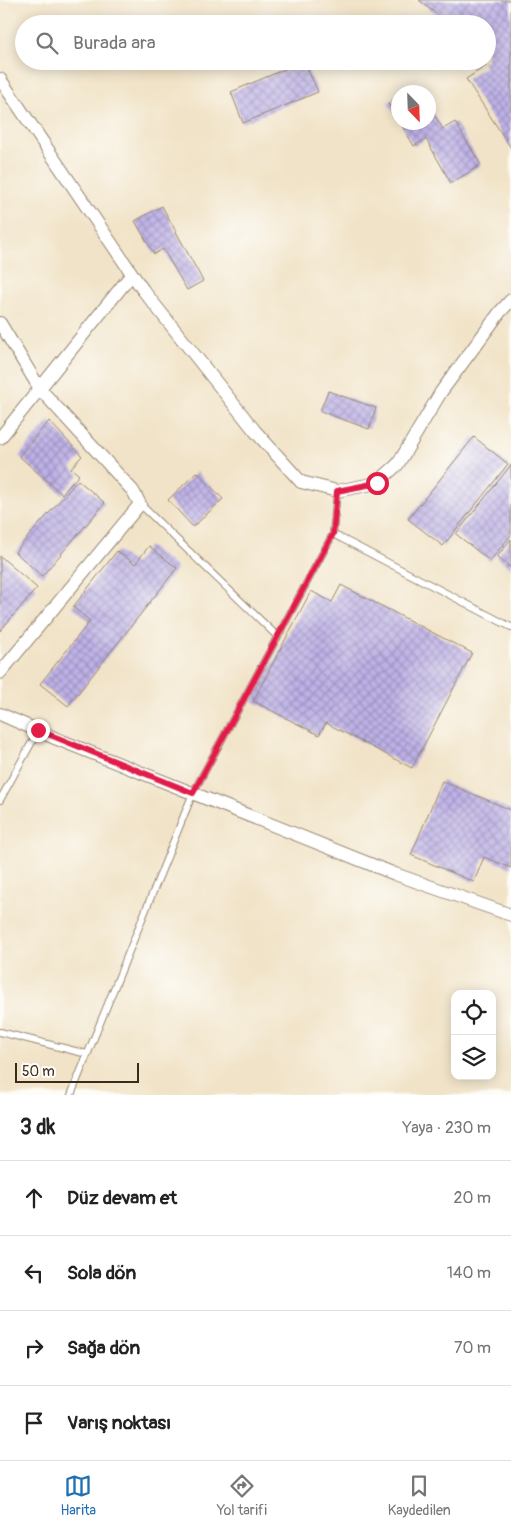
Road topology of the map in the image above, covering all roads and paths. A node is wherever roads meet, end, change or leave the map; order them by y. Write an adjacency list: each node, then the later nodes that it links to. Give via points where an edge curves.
1 (0, 79): 2 (street)
2 (132, 274): 5 (street); 7 (street, via 255,431 301,482)
3 (511, 300): 7 (street, via 441,392 398,464 377,483)
4 (0, 323): 5 (street)
5 (40, 389): 6 (street); 8 (street, via 133,491)
6 (0, 438)
7 (337, 491): 9 (lane)
8 (140, 504): 11 (lane); 12 (street)
9 (333, 534): 10 (lane); 11 (lane)
10 (511, 627)
11 (277, 636): 15 (lane)
12 (0, 673)
13 (0, 714): 14 (street)
14 (38, 730): 15 (street); 16 (lane)
15 (193, 793): 17 (street, via 394,874); 19 (lane)
16 (0, 800)
17 (511, 915)
18 (0, 1032): 19 (lane)
19 (87, 1054): 20 (lane)
20 (71, 1095)

